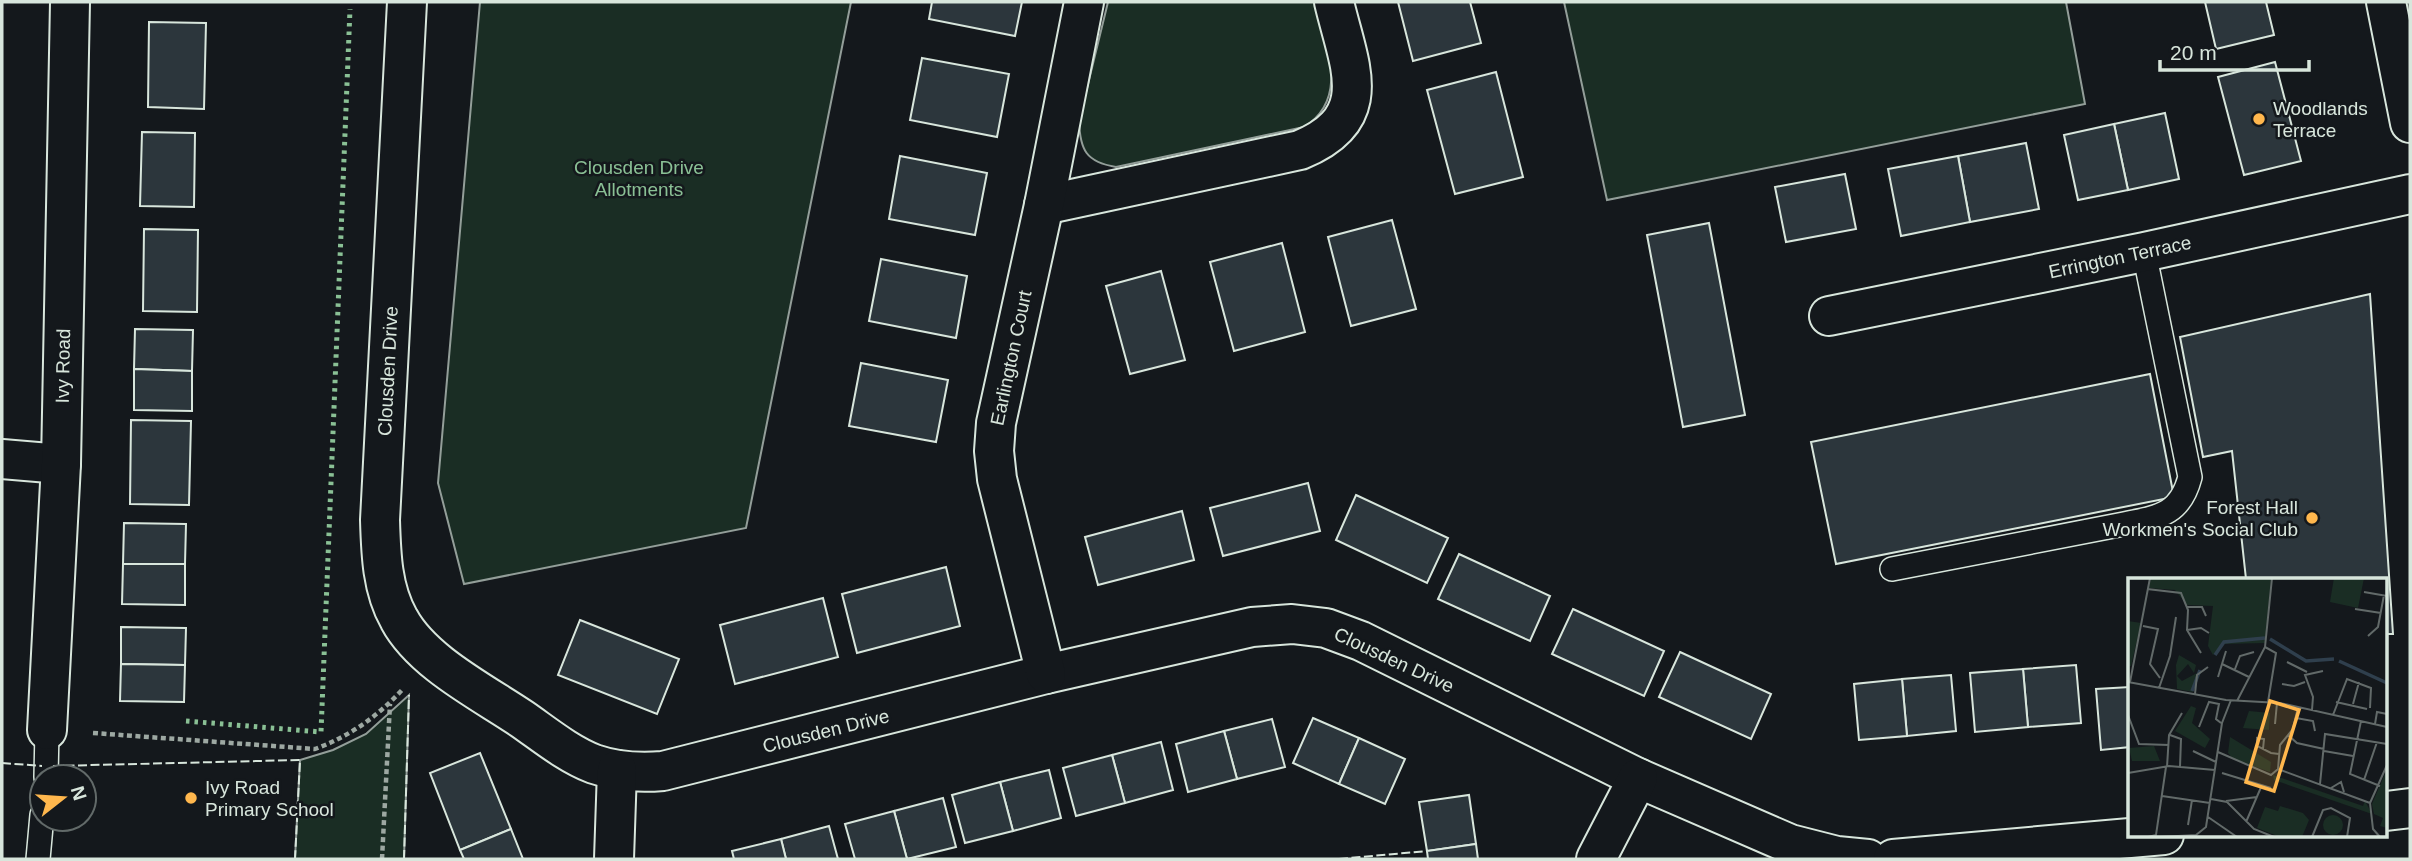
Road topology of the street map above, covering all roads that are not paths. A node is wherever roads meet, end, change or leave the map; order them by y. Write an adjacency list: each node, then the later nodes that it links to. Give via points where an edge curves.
1 (70, 2): 12 (street, Ivy Road)
2 (407, 2): 17 (street, Clousden Drive, via 380,520 387,590 411,638 431,657 569,751)
3 (1084, 2): 8 (street, Earlington Court)
4 (1334, 2): 8 (street, via 1353,90 1343,120 1319,142 1300,150)
5 (2386, 2): 6 (street)
6 (2410, 123)
7 (2410, 194): 9 (street, Errington Terrace)
8 (1044, 205): 14 (street, Earlington Court, via 996,423 994,451)
9 (2144, 252): 10 (street, Errington Terrace); 13 (lane, via 2190,477 2185,495 2174,509 2153,518)
10 (1829, 316)
11 (2, 460): 12 (street)
12 (61, 464): 15 (street, Ivy Road)
13 (1892, 569)
14 (1046, 674): 17 (street, Clousden Drive, via 688,766 636,773); 18 (street, Clousden Drive, via 1252,627 1292,624 1325,628)
15 (47, 730): 16 (lane)
16 (46, 763)
17 (617, 770): 24 (street)
18 (1638, 778): 25 (street); 26 (street, Clousden Drive, via 1790,844)
19 (2410, 808): 20 (street)
20 (2388, 811)
21 (40, 833): 23 (lane)
22 (2155, 836): 27 (street); 28 (street)
23 (38, 859)
24 (614, 859)
25 (1596, 859)
26 (1868, 859)
27 (1893, 859)
28 (2157, 859)

